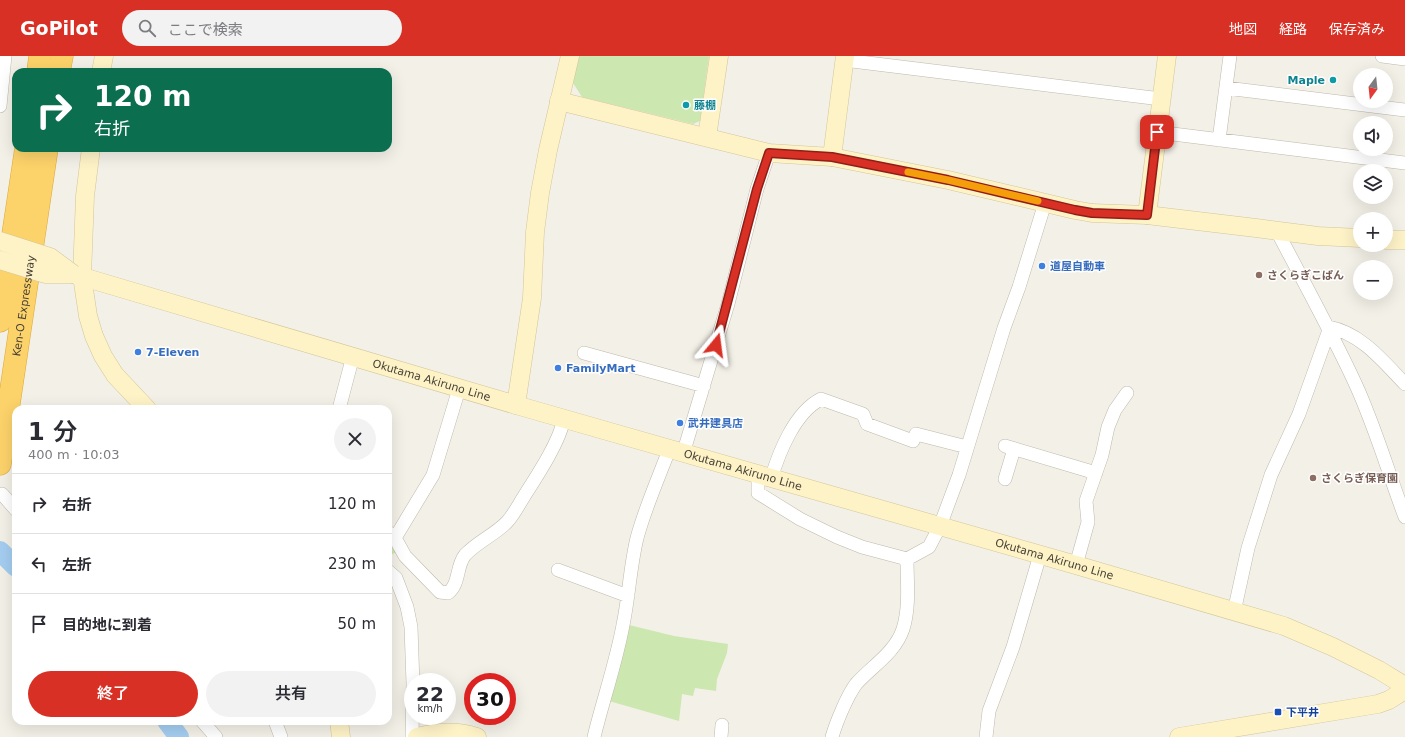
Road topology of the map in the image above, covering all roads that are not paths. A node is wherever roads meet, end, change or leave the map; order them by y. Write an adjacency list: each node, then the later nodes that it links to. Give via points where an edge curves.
1 (5, 56): 20 (street)
2 (36, 56): 13 (highway)
3 (40, 56): 14 (highway)
4 (62, 56): 15 (highway)
5 (104, 56): 16 (street)
6 (570, 56): 19 (street)
7 (719, 56): 23 (street)
8 (1166, 56): 18 (street)
9 (1230, 56): 17 (street)
10 (1382, 56): 12 (street)
11 (844, 58): 18 (street); 29 (street)
12 (1405, 59)
13 (34, 68)
14 (38, 68)
15 (60, 68)
16 (102, 68)
17 (1226, 88): 21 (street); 24 (street)
18 (1161, 99): 22 (street)
19 (559, 101): 23 (street); 50 (street, via 540,194 535,232 532,298)
20 (0, 106)
21 (1405, 110)
22 (1157, 132): 24 (street); 32 (street)
23 (707, 137): 28 (street)
24 (1219, 140): 30 (street)
25 (25, 152): 40 (highway, Ken-O Expressway)
26 (47, 152): 54 (highway, Ken-O Expressway)
27 (90, 152): 39 (street)
28 (769, 153): 29 (street); 45 (street)
29 (832, 157): 31 (street, via 948,180)
30 (1405, 163)
31 (1045, 203): 32 (street, via 1092,213); 52 (street)
32 (1147, 215): 33 (street)
33 (1277, 231): 34 (street); 41 (street)
34 (1353, 238)
35 (1393, 240): 36 (street)
36 (1405, 240)
37 (0, 241): 39 (street, Okutama Akiruno Line, bridge, via 50,257)
38 (0, 260): 39 (street, Okutama Akiruno Line, bridge, via 45,274)
39 (78, 275): 43 (street, Okutama Akiruno Line); 48 (street, via 94,336 103,356 115,375)
40 (0, 321)
41 (1328, 328): 44 (street, via 1338,329 1367,345); 60 (street, via 1372,422); 69 (street, via 1299,414 1272,475 1248,548)
42 (584, 353): 45 (street)
43 (353, 356): 46 (street, Okutama Akiruno Line); 49 (street)
44 (1405, 384)
45 (704, 386): 53 (street)
46 (459, 389): 50 (street, Okutama Akiruno Line); 62 (street, via 433,475)
47 (1127, 393): 55 (street, via 1114,410)
48 (143, 405)
49 (340, 405)
50 (516, 406): 51 (street, Okutama Akiruno Line)
51 (564, 419): 53 (street, Okutama Akiruno Line); 62 (street, via 562,429 539,473 514,512 501,528 464,556 454,589 448,594 440,592 405,556)
52 (967, 447): 56 (street, via 916,434 913,441 867,424 863,414 821,399 814,402 798,419 778,459); 61 (street)
53 (676, 452): 56 (street, Okutama Akiruno Line); 68 (street, via 645,513 630,572)
54 (0, 464)
55 (1096, 473): 57 (street, via 1010,448); 65 (street, via 1086,501 1088,522)
56 (765, 477): 61 (street, Okutama Akiruno Line); 64 (street, via 758,493 800,519 862,547)
57 (1005, 479)
58 (2, 494): 59 (street)
59 (12, 505)
60 (1405, 517)
61 (940, 526): 63 (street, Okutama Akiruno Line); 64 (street, via 929,547)
62 (392, 535)
63 (1040, 555): 65 (street, Okutama Akiruno Line); 83 (street, via 1014,647 990,711)
64 (907, 559): 82 (street, via 907,611 903,629 882,660 855,686)
65 (1076, 565): 69 (street, Okutama Akiruno Line)
66 (558, 570): 68 (street)
67 (392, 574): 79 (street, via 396,578 412,627 413,684)
68 (628, 596): 81 (street, via 624,625)
69 (1234, 612): 70 (street, Okutama Akiruno Line, via 1284,626 1333,646)
70 (1405, 686)
71 (1405, 690): 75 (street, via 1378,704)
72 (206, 725): 76 (street)
73 (276, 725): 77 (street)
74 (340, 725): 78 (street)
75 (1208, 734): 84 (street)
76 (216, 737)
77 (281, 737)
78 (341, 737)
79 (419, 737): 80 (street, via 452,732)
80 (477, 737)
81 (594, 737)
82 (832, 737)
83 (986, 737)
84 (1179, 737)

